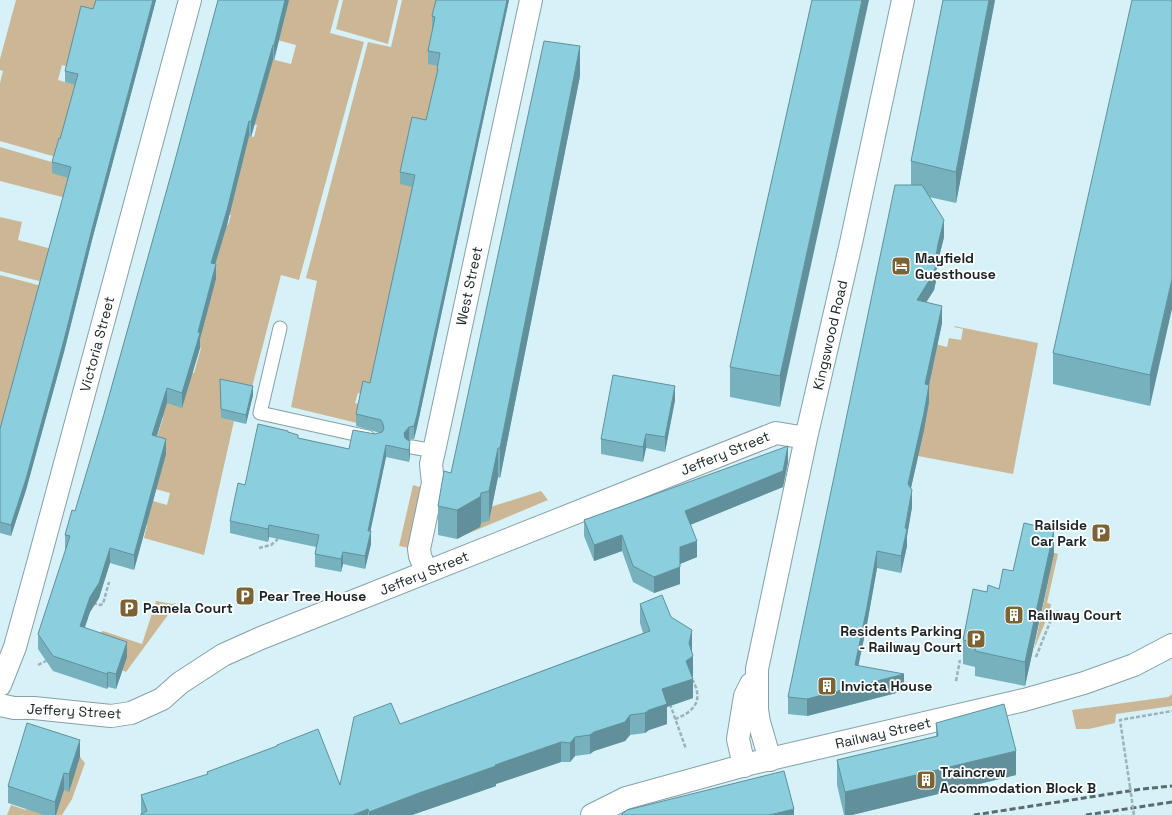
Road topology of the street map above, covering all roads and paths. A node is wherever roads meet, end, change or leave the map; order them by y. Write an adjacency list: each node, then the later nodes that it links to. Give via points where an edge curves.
1 (190, 0): 21 (street, Victoria Street, via 15,647)
2 (532, 0): 8 (street, West Street)
3 (903, 0): 5 (street, Kingswood Road)
4 (280, 328): 6 (lane, via 260,413)
5 (806, 438): 11 (street, Jeffery Street, via 776,433); 18 (street, Kingswood Road)
6 (376, 439)
7 (412, 447): 8 (lane)
8 (434, 451): 11 (street, West Street, via 431,464 433,485 420,549)
9 (276, 530): 10 (path, via 276,540 271,545)
10 (260, 548)
11 (426, 571): 25 (street, Jeffery Street, via 223,655 180,683 162,699 131,713 111,716)
12 (109, 582): 13 (path, via 103,604)
13 (93, 603)
14 (1058, 611): 16 (path, via 1052,618)
15 (1172, 645): 29 (street, Railway Street, via 1162,652 1104,677 1024,700)
16 (1036, 657)
17 (960, 660): 20 (path)
18 (757, 669): 29 (street, Kingswood Road, via 757,710); 30 (street, Kingswood Road, via 745,696 739,725 738,739)
19 (691, 677): 23 (path, via 698,692)
20 (956, 681)
21 (0, 685)
22 (693, 698): 23 (path)
23 (697, 700): 27 (path, via 691,711)
24 (669, 703): 27 (path)
25 (0, 705)
26 (1172, 710): 32 (path, bridge, via 1120,720)
27 (675, 719): 28 (path)
28 (686, 748)
29 (770, 760): 30 (street, Railway Street)
30 (744, 766): 31 (street, Railway Street, via 626,798)
31 (592, 815)
32 (1134, 815)

